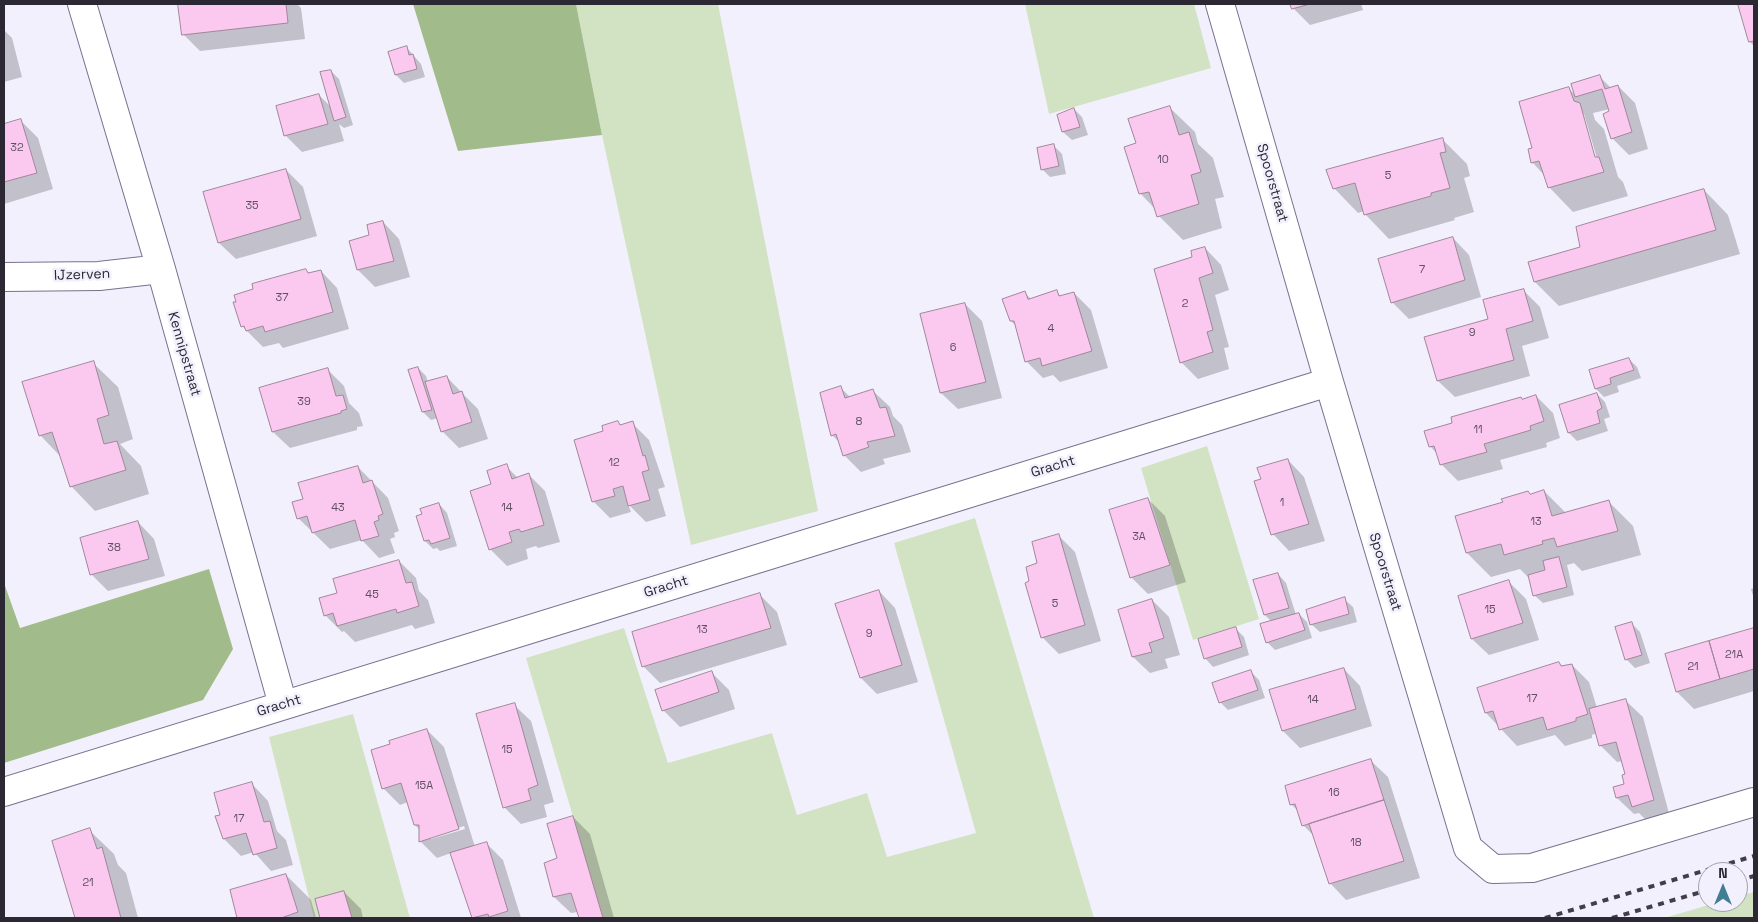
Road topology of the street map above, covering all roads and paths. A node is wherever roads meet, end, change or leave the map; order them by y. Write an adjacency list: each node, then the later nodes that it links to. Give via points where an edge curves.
1 (82, 4): 3 (street, Kennipstraat)
2 (1220, 4): 5 (street, Spoorstraat)
3 (160, 269): 4 (street, IJzerven, via 99,276); 6 (street, Kennipstraat)
4 (4, 277)
5 (1329, 382): 6 (street, Gracht); 8 (street, Spoorstraat, via 1468,848 1492,869 1532,868)
6 (283, 705): 7 (street, Gracht)
7 (4, 792)
8 (1754, 802)

